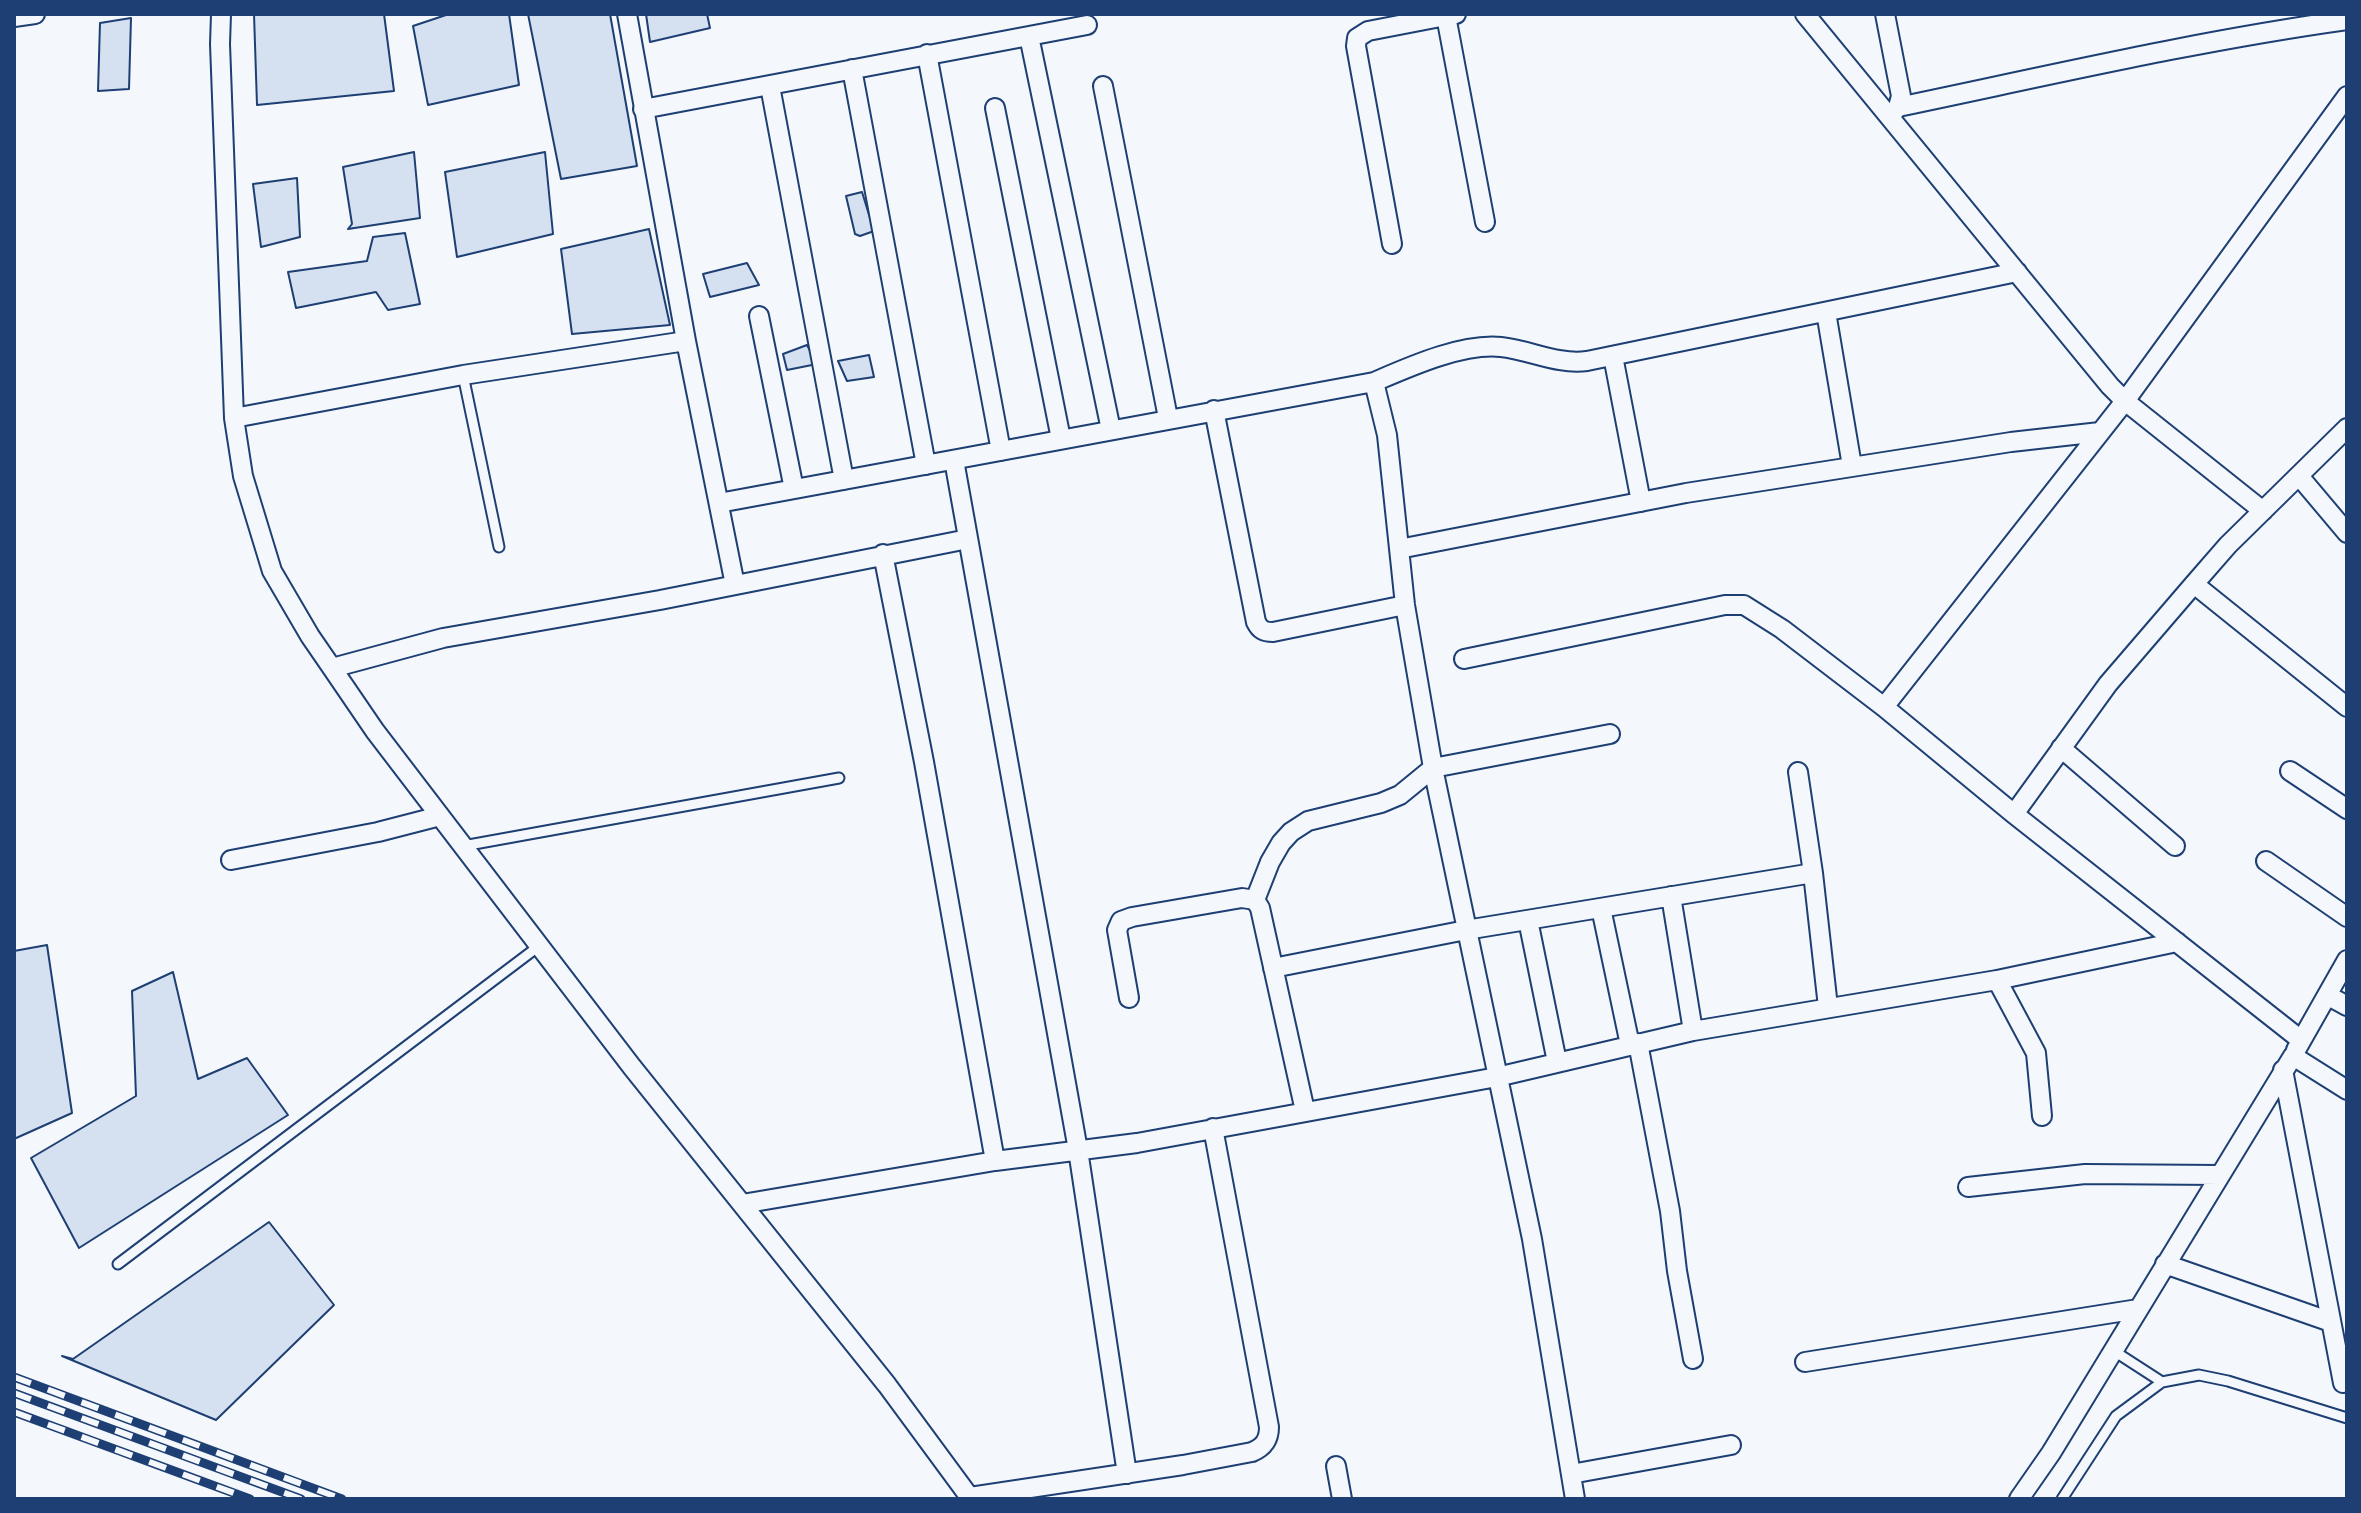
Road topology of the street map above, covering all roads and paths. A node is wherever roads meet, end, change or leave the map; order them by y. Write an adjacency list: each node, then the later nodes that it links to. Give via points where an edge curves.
1 (35, 14): 7 (street)
2 (221, 14): 30 (street)
3 (627, 14): 17 (street)
4 (1805, 14): 18 (street)
5 (1885, 14): 18 (street, via 1900,84)
6 (1444, 15): 19 (street); 20 (street, via 1357,38)
7 (14, 17)
8 (2347, 20): 18 (street, via 2178,48)
9 (1087, 25): 10 (street)
10 (1029, 36): 11 (street); 33 (street)
11 (927, 54): 12 (street); 36 (street)
12 (852, 69): 13 (street); 38 (street)
13 (770, 86): 17 (street); 41 (street)
14 (1103, 86): 31 (street)
15 (2347, 96): 28 (street)
16 (995, 108): 35 (street)
17 (643, 109): 24 (street)
18 (1894, 112): 21 (street)
19 (1485, 222)
20 (1392, 244)
21 (2017, 272): 22 (street); 28 (street)
22 (1826, 312): 25 (street); 39 (street)
23 (759, 316): 42 (street)
24 (686, 341): 26 (street); 44 (street)
25 (1613, 356): 27 (street, via 1572,363 1484,347); 43 (street)
26 (463, 375): 30 (street); 48 (lane)
27 (1374, 382): 29 (street); 49 (street, via 1390,454)
28 (2125, 401): 34 (street); 45 (street)
29 (1214, 410): 31 (street); 53 (street, via 1259,628 1273,632)
30 (234, 418): 55 (street, via 243,476 272,571)
31 (1168, 418): 33 (street)
32 (2347, 428): 40 (street)
33 (1111, 430): 35 (street)
34 (2100, 432): 39 (street); 56 (street)
35 (1061, 439): 36 (street)
36 (1001, 451): 37 (street)
37 (954, 460): 38 (street); 47 (street)
38 (926, 465): 41 (street)
39 (1852, 466): 43 (street)
40 (2299, 476): 45 (street); 46 (street)
41 (844, 480): 42 (street)
42 (794, 489): 44 (street)
43 (1641, 502): 49 (street)
44 (719, 503): 52 (street)
45 (2263, 511): 51 (street)
46 (2347, 533)
47 (968, 539): 50 (street); 96 (street)
48 (499, 547)
49 (1399, 549): 53 (street)
50 (883, 554): 52 (street); 97 (street)
51 (2194, 584): 57 (street); 59 (street)
52 (735, 585): 55 (street, via 423,642)
53 (1405, 605): 60 (street)
54 (1464, 659): 56 (street, via 1736,604 1759,613)
55 (332, 668): 66 (street)
56 (1884, 707): 65 (street)
57 (2347, 707)
58 (1610, 734): 60 (street)
59 (2061, 748): 65 (street); 68 (street)
60 (1433, 768): 73 (street, via 1400,795 1308,821 1291,832 1270,862); 77 (street)
61 (2290, 771): 64 (street)
62 (1798, 772): 71 (street)
63 (839, 778): 67 (lane)
64 (2347, 809)
65 (2014, 814): 78 (street)
66 (440, 816): 67 (street); 69 (street)
67 (463, 846): 79 (street)
68 (2175, 846)
69 (231, 860)
70 (2266, 861): 75 (street)
71 (1813, 873): 72 (street); 86 (street)
72 (1671, 896): 74 (street); 87 (street)
73 (1255, 900): 81 (street); 84 (street, via 1121,921 1117,930)
74 (1601, 908): 76 (street); 88 (street)
75 (2347, 917)
76 (1528, 920): 77 (street); 90 (street)
77 (1466, 930): 81 (street); 91 (street)
78 (2177, 942): 82 (street); 89 (street)
79 (539, 946): 100 (street); 101 (lane)
80 (2347, 960): 83 (street)
81 (1273, 968): 93 (street)
82 (1997, 980): 86 (street); 94 (street, via 2036,1053)
83 (2327, 995): 85 (street); 89 (street)
84 (1129, 998)
85 (2347, 1006)
86 (1828, 1007): 87 (street)
87 (1693, 1031): 88 (street)
88 (1634, 1044): 90 (street); 107 (street, via 1670,1211)
89 (2293, 1055): 92 (street); 98 (street); 104 (street)
90 (1557, 1062): 91 (street)
91 (1497, 1077): 93 (street); 115 (street, via 1532,1239)
92 (2347, 1090)
93 (1305, 1111): 95 (street)
94 (2042, 1116)
95 (1213, 1128): 96 (street); 114 (street, via 1269,1434 1252,1452)
96 (1078, 1150): 97 (street); 114 (street)
97 (995, 1161): 100 (street)
98 (2220, 1175): 99 (street, via 2085,1174); 102 (street)
99 (1968, 1187)
100 (742, 1204): 116 (street)
101 (118, 1264)
102 (2165, 1264): 103 (street); 104 (street)
103 (2138, 1309): 106 (street); 108 (street)
104 (2331, 1322): 105 (street)
105 (2341, 1341): 110 (street)
106 (2114, 1351): 109 (lane); 119 (street)
107 (1693, 1359)
108 (1805, 1362)
109 (2162, 1382): 111 (lane, via 2199,1375); 120 (lane, via 2116,1416)
110 (2343, 1383)
111 (2347, 1418)
112 (1731, 1445): 115 (street)
113 (1336, 1466): 117 (street)
114 (1127, 1474): 116 (street)
115 (1571, 1474): 118 (street)
116 (970, 1498)
117 (1342, 1499)
118 (1575, 1499)
119 (2019, 1499)
120 (2062, 1499)

